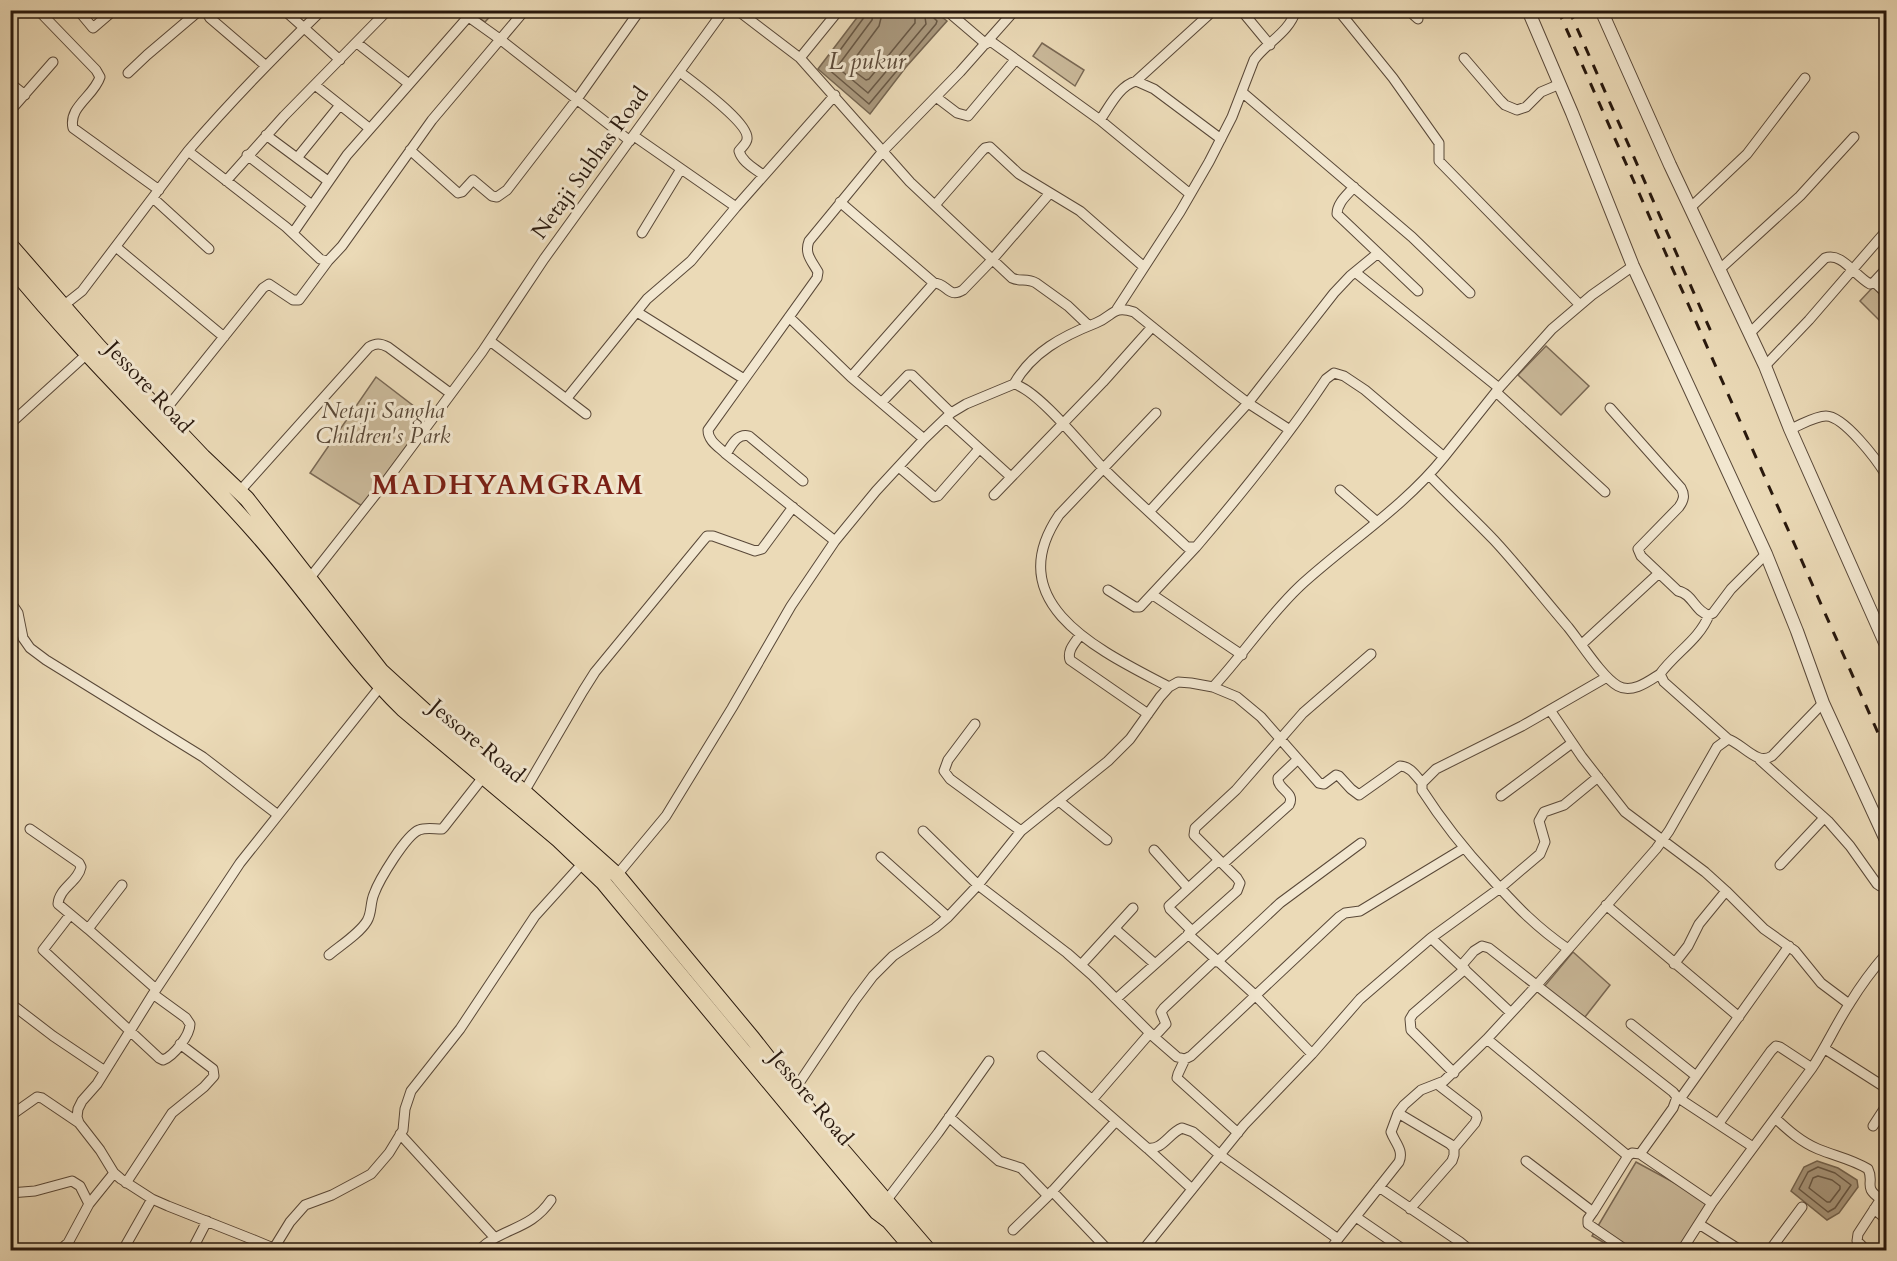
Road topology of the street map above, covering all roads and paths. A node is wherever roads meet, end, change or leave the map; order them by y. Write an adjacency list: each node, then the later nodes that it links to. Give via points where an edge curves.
1 (38, 10): 68 (street, via 100,77 73,114 73,128)
2 (78, 10): 3 (street, via 93,28)
3 (114, 10)
4 (202, 10): 35 (street); 37 (street)
5 (284, 10): 25 (street)
6 (322, 10): 25 (street)
7 (388, 10): 28 (street)
8 (459, 10): 23 (street)
9 (525, 10): 26 (street)
10 (640, 10): 48 (street)
11 (724, 10): 36 (street, Netaji Subhas Road)
12 (737, 10): 30 (street)
13 (839, 10): 30 (street)
14 (1015, 10): 27 (street)
15 (1214, 10): 39 (street)
16 (1241, 10): 29 (street)
17 (1296, 10): 29 (street, via 1289,26)
18 (1338, 10): 96 (street, via 1439,143 1439,161)
19 (1408, 10): 24 (street)
20 (1528, 10): 42 (street)
21 (1601, 10): 74 (street)
22 (952, 12): 27 (street)
23 (468, 17): 26 (street); 41 (street)
24 (1418, 19)
25 (304, 28): 32 (street); 35 (street)
26 (501, 40): 48 (street); 57 (street)
27 (987, 42): 33 (street); 47 (street)
28 (357, 43): 32 (street); 41 (street)
29 (1270, 45): 44 (street, via 1254,60)
30 (800, 58): 46 (street)
31 (1464, 58): 42 (street, via 1505,105 1517,110)
32 (340, 60): 43 (street)
33 (1015, 60): 47 (street, via 968,116 957,113); 51 (street)
34 (53, 63): 45 (street)
35 (266, 66): 58 (street)
36 (680, 72): 55 (street, Netaji Subhas Road); 63 (street, via 741,125 747,136 739,151 742,159)
37 (128, 73)
38 (1805, 78): 74 (street, via 1747,154)
39 (1136, 81): 51 (street, via 1128,83); 56 (street, via 1154,89)
40 (10, 83): 45 (street)
41 (409, 84): 52 (street)
42 (1560, 84): 84 (street)
43 (315, 85): 49 (street); 53 (street)
44 (1242, 92): 56 (street); 66 (street)
45 (25, 95): 50 (street)
46 (835, 95): 59 (street); 63 (street)
47 (936, 97): 59 (street)
48 (577, 99): 55 (street); 57 (street, via 507,190 497,197 473,180 458,193)
49 (340, 105): 52 (street); 61 (street)
50 (10, 111)
51 (1100, 120): 69 (street)
52 (369, 128): 65 (street)
53 (266, 135): 60 (street); 61 (street)
54 (1854, 136): 87 (street, via 1800,196)
55 (632, 139): 62 (street); 105 (street, Netaji Subhas Road)
56 (1221, 139): 69 (street)
57 (410, 150): 83 (street)
58 (188, 151): 64 (street); 68 (street)
59 (883, 151): 70 (street); 72 (street)
60 (247, 155): 64 (street); 71 (street)
61 (297, 158): 65 (street)
62 (681, 169): 73 (street); 76 (street)
63 (763, 175): 73 (street)
64 (226, 181): 77 (street)
65 (328, 181): 71 (street)
66 (1354, 187): 81 (street, via 1340,203 1337,214); 94 (street)
67 (1050, 193): 72 (street, via 1019,174 990,147); 82 (street); 85 (street, via 1080,211)
68 (156, 194): 79 (street); 80 (street)
69 (1190, 194): 85 (street)
70 (840, 202): 92 (street); 100 (street, via 809,241 806,249 818,272 817,278)
71 (312, 205): 77 (street)
72 (935, 205): 82 (street)
73 (736, 207): 99 (street, via 691,261)
74 (1690, 208): 87 (street)
75 (1887, 231): 89 (street)
76 (642, 233)
77 (293, 234): 83 (street, via 320,259)
78 (10, 245): 86 (highway)
79 (116, 247): 97 (street, via 82,291); 104 (street)
80 (209, 249)
81 (1378, 253): 90 (street); 93 (street)
82 (992, 260): 92 (street, via 957,294); 101 (street, via 1012,278 1036,283)
83 (328, 261): 104 (street, via 299,300 269,284 263,288)
84 (1633, 266): 96 (street); 144 (street)
85 (1144, 267): 98 (street)
86 (15, 268): 97 (highway); 106 (highway, Jessore Road)
87 (1720, 269): 103 (street)
88 (1887, 269): 91 (street)
89 (1851, 271): 91 (street, via 1870,284); 103 (street, via 1836,256 1825,258); 107 (street)
90 (1355, 272): 111 (street); 115 (street, via 1323,306)
91 (1874, 282): 95 (street)
92 (934, 283): 108 (street)
93 (1418, 291)
94 (1470, 293)
95 (1887, 293)
96 (1580, 305): 111 (street, via 1552,329)
97 (63, 306): 118 (highway)
98 (1117, 309): 101 (street); 102 (street, via 1134,312)
99 (637, 312): 109 (street); 113 (street)
100 (789, 317): 108 (street); 109 (street)
101 (1088, 325): 110 (street, via 1039,354)
102 (1152, 327): 115 (street); 121 (street)
103 (1750, 333): 107 (street)
104 (224, 337): 118 (street)
105 (490, 341): 112 (street, Netaji Subhas Road); 113 (street)
106 (87, 354): 122 (street); 159 (highway, Jessore Road, via 249,525)
107 (1765, 366): 123 (street)
108 (851, 377): 114 (street)
109 (744, 379): 127 (street, via 708,430 711,440)
110 (1014, 384): 120 (street); 121 (street, via 1028,390)
111 (1497, 390): 128 (street); 137 (street)
112 (450, 393): 136 (street, via 388,346 375,344); 146 (street, Netaji Subhas Road)
113 (567, 398): 119 (street)
114 (882, 402): 120 (street, via 912,375); 125 (street)
115 (1248, 403): 124 (street); 140 (street)
116 (1610, 408): 145 (street, via 1683,492 1679,507 1638,549)
117 (1156, 413): 130 (street)
118 (162, 414): 136 (highway)
119 (586, 414)
120 (948, 415): 125 (street); 126 (street)
121 (1062, 423): 130 (street); 133 (street)
122 (10, 424)
123 (1790, 429): 131 (street, via 1824,416 1833,417); 154 (street)
124 (1290, 430): 128 (street, via 1326,379 1335,374 1365,390); 143 (street)
125 (924, 439): 129 (street)
126 (979, 449): 129 (street, via 934,497); 133 (street)
127 (726, 454): 134 (street, via 737,439 749,436); 139 (street)
128 (1444, 457): 132 (street)
129 (898, 467): 142 (street)
130 (1104, 469): 140 (street); 152 (street, via 1059,515 1041,555 1042,585 1048,600)
131 (1886, 471)
132 (1429, 475): 141 (street); 153 (street, via 1492,538)
133 (1011, 477): 138 (street)
134 (803, 481)
135 (1340, 490): 141 (street)
136 (239, 492): 146 (highway)
137 (1605, 492)
138 (994, 495)
139 (793, 507): 142 (street); 174 (street, via 762,549 755,551 713,536 702,542 595,672)
140 (1149, 512): 143 (street, via 1186,547)
141 (1377, 522): 156 (street, via 1298,588)
142 (835, 541): 192 (street, via 791,606 666,816)
143 (1196, 547): 148 (street)
144 (1766, 554): 150 (street); 162 (street)
145 (1659, 573): 150 (street); 153 (street)
146 (309, 579): 174 (highway, via 393,684)
147 (1108, 590): 148 (street, via 1140,608)
148 (1153, 595): 156 (street)
149 (10, 602): 151 (street, via 18,613)
150 (1709, 615): 157 (street, via 1695,638)
151 (16, 629): 177 (street, via 30,648 46,660 203,757)
152 (1080, 634): 160 (street, via 1100,650); 164 (street, via 1070,649 1070,660)
153 (1582, 644): 158 (street)
154 (1887, 645)
155 (1371, 654): 167 (street, via 1326,692)
156 (1242, 655): 161 (street)
157 (1660, 674): 158 (street, via 1626,689); 166 (street, via 1664,682)
158 (1607, 677): 163 (street)
159 (380, 687): 171 (highway, Jessore Road); 177 (street)
160 (1168, 687): 161 (street, via 1178,682); 164 (street)
161 (1213, 687): 167 (street, via 1250,707)
162 (1823, 703): 170 (street, via 1772,756); 183 (street)
163 (1550, 710): 168 (street); 173 (street, via 1436,769)
164 (1148, 714): 176 (street, via 1120,750)
165 (975, 724): 181 (street, via 944,771)
166 (1728, 739): 170 (street); 184 (street, via 1718,747)
167 (1280, 740): 169 (street); 189 (street, via 1236,790 1195,828 1194,835)
168 (1572, 742): 172 (street); 175 (street)
169 (1298, 759): 173 (street, via 1319,783 1336,775 1359,795 1400,766 1405,766); 189 (street, via 1278,778 1291,797 1290,805)
170 (1760, 760): 178 (street)
171 (484, 776): 190 (highway, Jessore Road); 210 (street, via 442,829 426,828 412,834 402,845 377,886 366,923)
172 (1598, 777): 184 (street, via 1625,812); 197 (street, via 1564,805 1544,812 1539,821 1545,842 1540,854)
173 (1422, 783): 186 (street, via 1422,790)
174 (524, 792): 192 (highway)
175 (1501, 796)
176 (1059, 801): 181 (street); 182 (street)
177 (278, 815): 217 (street, via 240,863)
178 (1824, 818): 191 (street); 193 (street, via 1877,884)
179 (30, 829): 201 (street, via 81,867 58,900)
180 (923, 831): 195 (street)
181 (1021, 831): 195 (street)
182 (1107, 840)
183 (1887, 840)
184 (1662, 841): 198 (street); 199 (street)
185 (1361, 843): 211 (street, via 1298,888)
186 (1464, 848): 197 (street); 218 (street, via 1360,911 1339,916)
187 (1154, 850): 196 (street)
188 (881, 858): 202 (street)
189 (1221, 862): 196 (street); 205 (street, via 1237,878 1240,887)
190 (583, 863): 240 (highway, Jessore Road); 253 (street, via 535,916 466,1019 411,1091)
191 (1780, 865)
192 (617, 875): 240 (highway, via 753,1039)
193 (1887, 884)
194 (122, 885): 204 (street)
195 (978, 885): 202 (street); 214 (street)
196 (1188, 888): 205 (street, via 1169,906)
197 (1500, 888): 206 (street); 208 (street, via 1533,923)
198 (1726, 891): 207 (street, via 1764,929); 213 (street)
199 (1606, 905): 208 (street); 213 (street)
200 (1132, 908): 203 (street)
201 (70, 915): 204 (street); 225 (street, via 43,950)
202 (948, 917): 240 (street, via 899,951 873,976)
203 (1115, 929): 212 (street); 214 (street)
204 (88, 930): 217 (street)
205 (1190, 933): 211 (street); 212 (street)
206 (1431, 938): 215 (street); 230 (street, via 1360,999)
207 (1789, 946): 221 (street, via 1821,983); 223 (street)
208 (1568, 949): 216 (street)
209 (1887, 954): 221 (street)
210 (329, 955)
211 (1216, 961): 218 (street); 226 (street, via 1164,1008 1161,1012 1166,1024)
212 (1155, 964): 219 (street)
213 (1674, 964): 223 (street)
214 (1081, 965): 219 (street)
215 (1462, 968): 216 (street, via 1482,946); 222 (street); 236 (street, via 1410,1019 1411,1030)
216 (1536, 986): 222 (street); 241 (street)
217 (155, 992): 225 (street); 228 (street, via 190,1024)
218 (1255, 995): 230 (street); 232 (street)
219 (1116, 999): 226 (street)
220 (11, 1003): 235 (street)
221 (1849, 1004): 229 (street)
222 (1512, 1013): 227 (street)
223 (1739, 1017): 237 (street)
224 (1631, 1024): 237 (street)
225 (129, 1032): 228 (street, via 163,1060); 235 (street)
226 (1152, 1035): 232 (street, via 1177,1057); 242 (street)
227 (1487, 1039): 236 (street); 259 (street)
228 (180, 1044): 262 (street, via 213,1069 214,1076 172,1113)
229 (1825, 1049): 234 (street); 239 (street)
230 (1312, 1054): 252 (street)
231 (1042, 1056): 242 (street)
232 (1185, 1059): 252 (street, via 1178,1078)
233 (989, 1061): 246 (street)
234 (1812, 1068): 247 (street); 250 (street, via 1776,1046)
235 (105, 1071): 249 (street, via 82,1101)
236 (1454, 1072): 238 (street)
237 (1696, 1076): 241 (street)
238 (1437, 1084): 244 (street, via 1421,1090); 256 (street, via 1476,1114 1475,1123)
239 (1887, 1088)
240 (789, 1098): 270 (highway); 291 (highway, Jessore Road, via 877,1212)
241 (1678, 1098): 250 (street); 257 (street)
242 (1092, 1100): 248 (street)
243 (1887, 1106): 251 (street)
244 (1398, 1113): 256 (street); 263 (street, via 1391,1132 1402,1156)
245 (10, 1116): 249 (street, via 37,1097)
246 (949, 1117): 266 (street, via 999,1161 1021,1168); 270 (street)
247 (1775, 1118): 254 (street); 267 (street, via 1791,1134 1818,1149 1868,1169 1870,1192)
248 (1116, 1121): 255 (street); 266 (street)
249 (79, 1123): 261 (street)
250 (1719, 1123): 254 (street)
251 (1873, 1126)
252 (1238, 1133): 258 (street)
253 (400, 1134): 282 (street); 285 (street, via 370,1174 332,1195 305,1204)
254 (1753, 1147): 271 (street)
255 (1147, 1148): 258 (street, via 1157,1147 1182,1128 1193,1132); 264 (street)
256 (1454, 1148): 274 (street, via 1452,1161)
257 (1640, 1154): 259 (street); 271 (street)
258 (1220, 1155): 264 (street); 283 (street)
259 (1628, 1156): 276 (street)
260 (1526, 1161): 276 (street)
261 (114, 1173): 262 (street); 272 (street)
262 (126, 1183): 268 (street)
263 (1379, 1187): 274 (street); 277 (street)
264 (1192, 1189): 286 (street)
265 (10, 1193): 272 (street, via 72,1181 80,1186)
266 (1050, 1193): 281 (street); 293 (street)
267 (1884, 1195): 275 (street)
268 (152, 1199): 279 (street); 288 (street)
269 (551, 1200): 282 (street, via 525,1225)
270 (886, 1201): 292 (highway)
271 (1712, 1203): 280 (street)
272 (89, 1204): 287 (street)
273 (1802, 1207): 301 (street)
274 (1410, 1209): 296 (street, via 1460,1242)
275 (1874, 1209): 278 (street); 302 (street, via 1858,1234 1857,1241)
276 (1593, 1212): 284 (street, via 1588,1224)
277 (1356, 1216): 283 (street); 295 (street)
278 (1887, 1219)
279 (207, 1221): 285 (street); 289 (street)
280 (1699, 1224): 299 (street); 300 (street)
281 (1013, 1230)
282 (495, 1238): 290 (street)
283 (1338, 1239): 294 (street)
284 (1612, 1241): 297 (street); 298 (street)
285 (276, 1249)
286 (1143, 1250)
287 (60, 1251)
288 (123, 1251)
289 (192, 1251)
290 (479, 1251)
291 (914, 1251)
292 (928, 1251)
293 (1108, 1251)
294 (1330, 1251)
295 (1404, 1251)
296 (1467, 1251)
297 (1607, 1251)
298 (1626, 1251)
299 (1682, 1251)
300 (1740, 1251)
301 (1770, 1251)
302 (1866, 1251)

